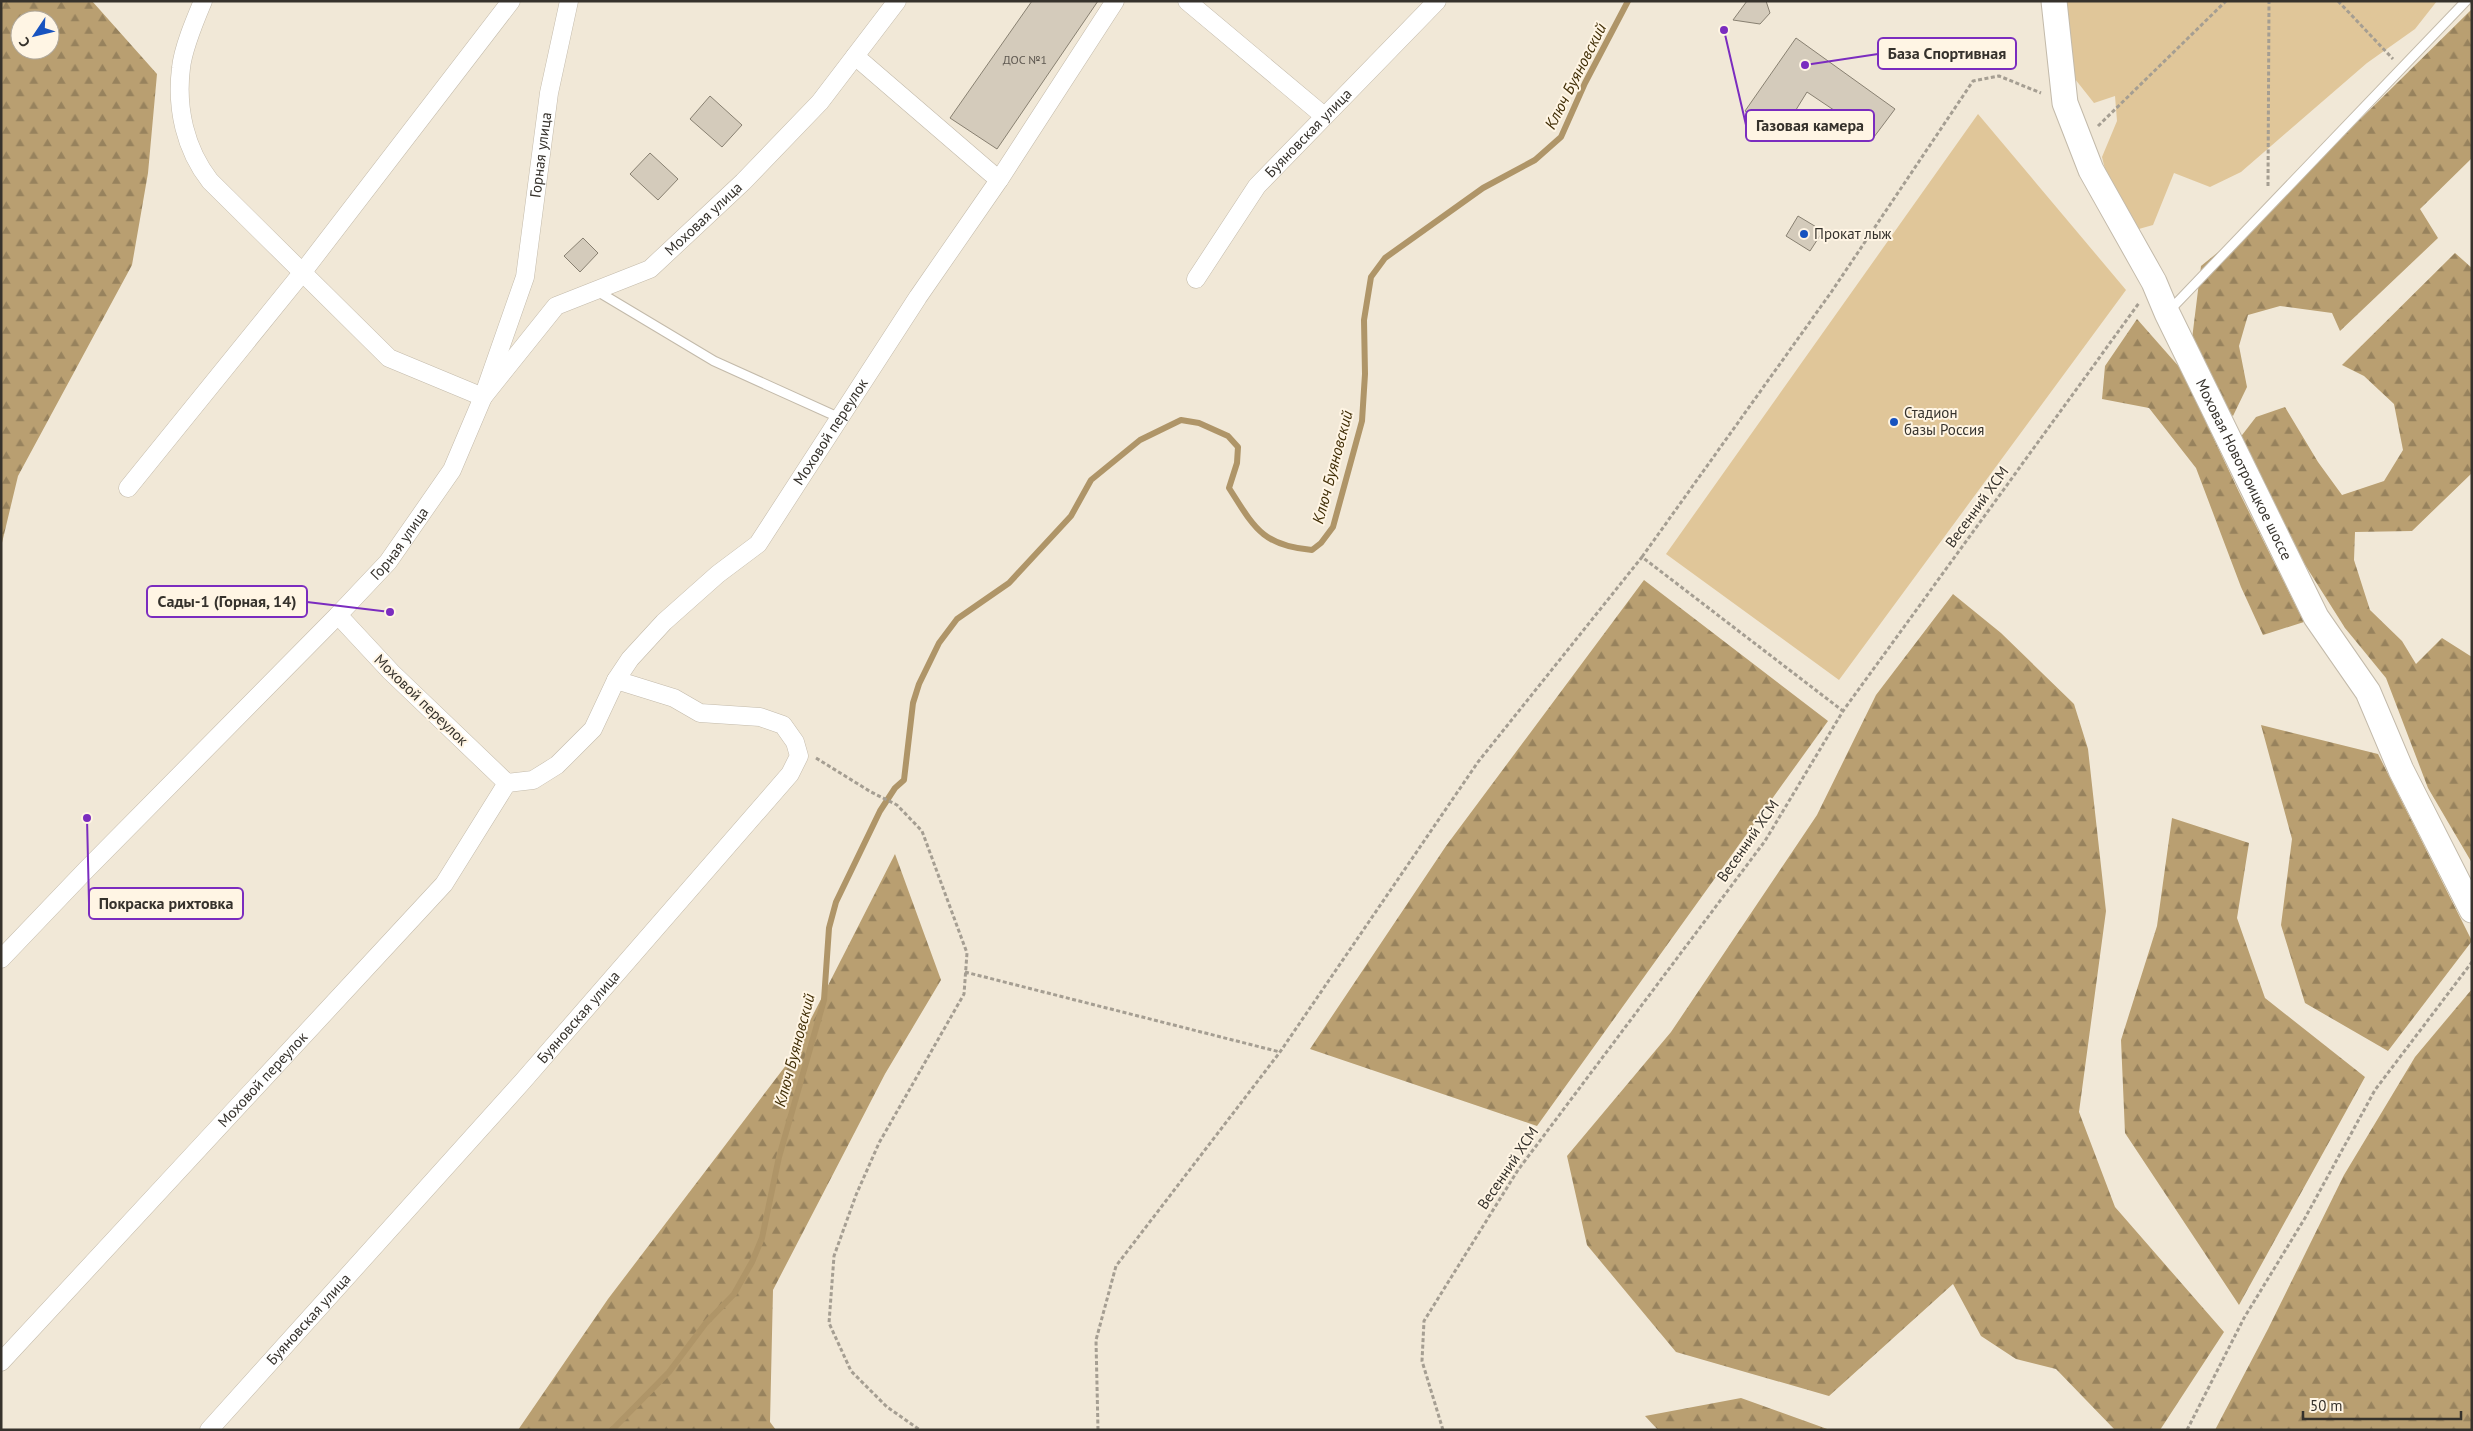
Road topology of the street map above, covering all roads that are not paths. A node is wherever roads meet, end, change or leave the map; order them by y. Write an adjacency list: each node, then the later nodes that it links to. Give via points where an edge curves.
1 (203, 1): 13 (street, via 181,67 181,118 196,164)
2 (511, 1): 13 (street)
3 (570, 1): 17 (street, Горная улица, via 549,93 525,277)
4 (896, 1): 10 (street, Моховая улица)
5 (1115, 1): 12 (street, Моховой переулок)
6 (1187, 1): 11 (street)
7 (1437, 1): 11 (street, Буяновская улица)
8 (2466, 1): 16 (lane)
9 (2055, 8): 16 (main road, Моховая Новотроицкое шоссе, via 2065,103 2091,170 2154,282)
10 (855, 56): 12 (street); 15 (street, Моховая улица, via 820,102 744,182 650,269)
11 (1324, 116): 14 (street, Буяновская улица, via 1257,186)
12 (999, 180): 18 (street, Моховой переулок)
13 (302, 273): 17 (street, via 390,358); 19 (street)
14 (1196, 279)
15 (596, 291): 17 (street, Моховая улица, via 556,306); 18 (lane, via 714,360)
16 (2167, 313): 23 (main road, Моховая Новотроицкое шоссе, via 2316,618 2368,692 2401,770)
17 (483, 397): 20 (street, Горная улица, via 452,470 388,562)
18 (840, 418): 21 (street, Моховой переулок, via 758,544 664,622 630,659)
19 (128, 488)
20 (338, 615): 22 (street, Моховой переулок, via 391,672); 24 (street, Горная улица)
21 (616, 680): 22 (street, Моховой переулок, via 594,729 557,765 534,780); 26 (street, Буяновская улица, via 674,698 700,713 760,717 783,725 795,742 799,756 790,774 523,1081)
22 (507, 783): 25 (street, Моховой переулок, via 444,884)
23 (2472, 910)
24 (1, 958)
25 (1, 1362)
26 (209, 1430)

